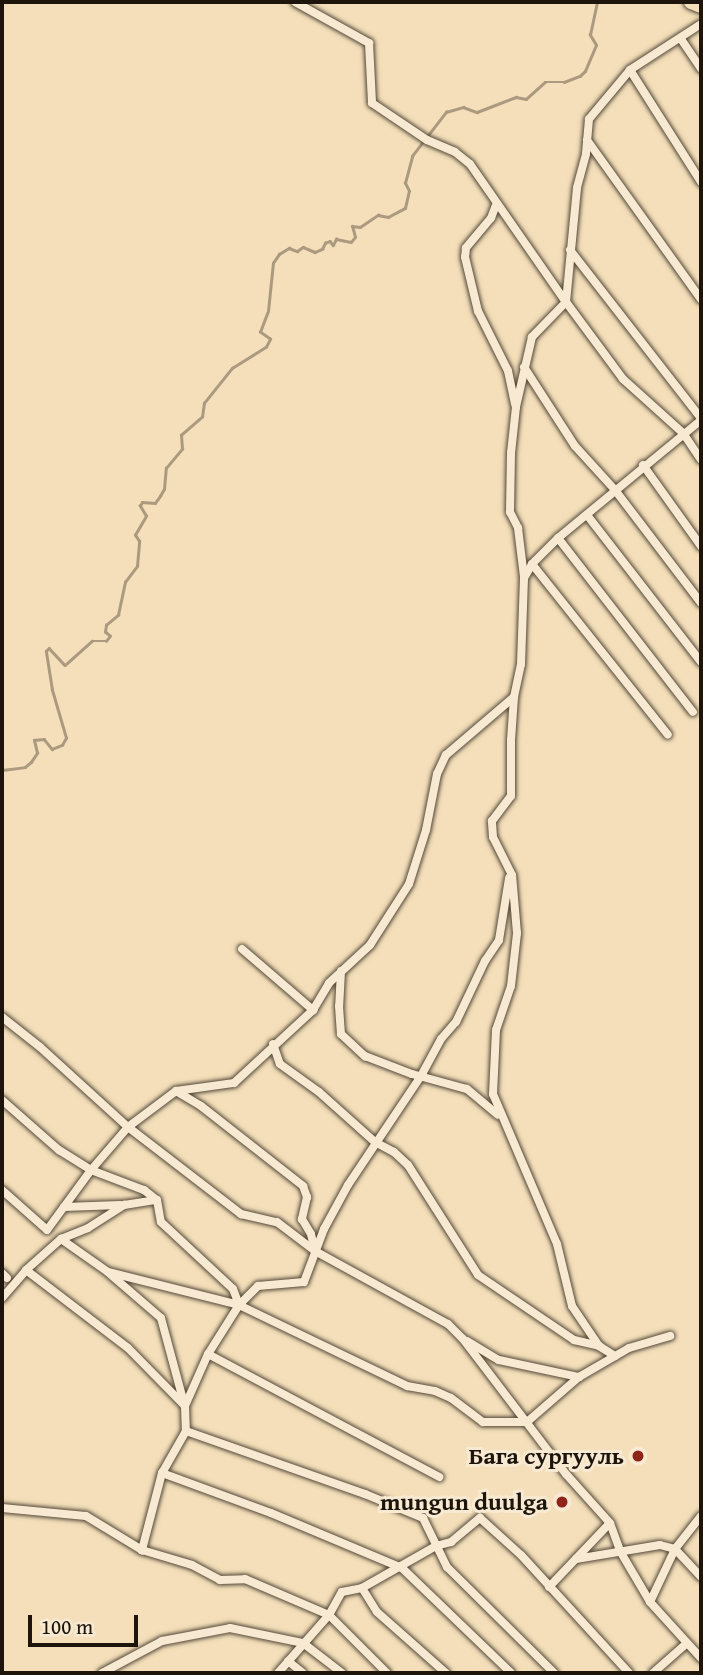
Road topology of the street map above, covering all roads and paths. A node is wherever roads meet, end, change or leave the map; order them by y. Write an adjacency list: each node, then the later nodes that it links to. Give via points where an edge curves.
1 (295, 2): 10 (street, via 369,43 372,103 470,164)
2 (691, 2): 3 (highway)
3 (701, 6)
4 (701, 24): 5 (street)
5 (681, 39): 6 (street); 7 (street)
6 (701, 69)
7 (630, 70): 8 (street, via 592,111); 9 (street)
8 (587, 139): 11 (street); 12 (street)
9 (701, 182)
10 (496, 205): 13 (street); 15 (street, via 465,257 478,311 508,371)
11 (570, 250): 13 (street); 16 (street)
12 (701, 299)
13 (566, 302): 14 (street, via 533,337); 17 (street, via 623,379)
14 (524, 367): 15 (street); 20 (street, via 575,446)
15 (516, 407): 25 (street, via 510,512 517,528)
16 (701, 419): 17 (street)
17 (683, 433): 18 (street); 19 (street)
18 (701, 460)
19 (643, 466): 20 (street); 23 (street)
20 (615, 490): 21 (street); 26 (street)
21 (587, 515): 22 (street); 27 (street)
22 (558, 538): 24 (street); 29 (street)
23 (701, 545)
24 (533, 564): 25 (street); 30 (street)
25 (524, 578): 28 (street, via 521,664)
26 (701, 603)
27 (701, 662)
28 (514, 697): 31 (street, via 511,796 492,821 493,837); 33 (street, via 446,755 409,884 370,945)
29 (693, 712)
30 (668, 735)
31 (508, 861): 37 (street, via 499,940); 40 (street, via 517,933 511,986 494,1049 493,1094)
32 (242, 949): 34 (street)
33 (341, 971): 34 (street); 37 (street, via 341,1034 365,1056)
34 (313, 1010): 36 (street)
35 (2, 1017): 41 (street)
36 (273, 1044): 38 (street, via 234,1083); 42 (street, via 279,1064)
37 (421, 1076): 40 (street, via 467,1088); 42 (street)
38 (176, 1091): 41 (street); 49 (street, via 303,1186 307,1197 302,1219)
39 (2, 1100): 43 (street, via 59,1150)
40 (500, 1117): 56 (street, via 557,1244 572,1306)
41 (128, 1127): 43 (street); 49 (street, via 241,1214 277,1222)
42 (375, 1142): 49 (street); 56 (street, via 408,1165 478,1275 574,1340)
43 (91, 1170): 45 (street, via 144,1190); 47 (street)
44 (2, 1190): 47 (street, via 47,1230)
45 (157, 1200): 46 (street); 53 (street, via 161,1222 233,1289)
46 (124, 1205): 47 (street); 48 (street)
47 (64, 1207)
48 (61, 1239): 50 (street); 51 (street)
49 (315, 1251): 53 (street, via 304,1282 258,1286); 55 (street, via 448,1324)
50 (26, 1270): 52 (street); 60 (street, via 128,1348)
51 (108, 1272): 53 (street); 60 (street, via 161,1318)
52 (2, 1298)
53 (239, 1305): 57 (street); 61 (street, via 407,1386 451,1398 483,1422)
54 (670, 1336): 58 (street)
55 (463, 1339): 59 (street, via 499,1360); 61 (street)
56 (599, 1346): 58 (street)
57 (208, 1354): 60 (street); 64 (street)
58 (615, 1356): 59 (street)
59 (579, 1377): 61 (street)
60 (185, 1406): 62 (street)
61 (527, 1422): 67 (street)
62 (186, 1431): 63 (street); 68 (street, via 423,1518)
63 (162, 1473): 70 (street); 73 (street)
64 (439, 1477)
65 (2, 1508): 70 (street, via 86,1516)
66 (699, 1521): 69 (street)
67 (610, 1523): 71 (street); 72 (street)
68 (436, 1546): 73 (street); 75 (street, via 451,1542 481,1518); 90 (street, via 447,1567)
69 (675, 1549): 71 (street, via 660,1545); 74 (street); 77 (street)
70 (142, 1550): 78 (street, via 192,1565 220,1580 245,1579)
71 (620, 1551): 72 (street); 77 (street)
72 (576, 1559): 75 (street)
73 (402, 1568): 76 (street); 89 (street)
74 (701, 1577)
75 (549, 1587): 91 (street)
76 (362, 1588): 78 (street, via 342,1592); 88 (street, via 377,1612)
77 (650, 1602): 80 (street)
78 (329, 1615): 79 (street); 87 (street)
79 (303, 1643): 82 (street); 83 (street, via 230,1628 162,1641); 86 (street)
80 (687, 1643): 81 (street); 92 (street)
81 (701, 1658)
82 (288, 1661): 84 (street); 85 (street)
83 (102, 1673)
84 (278, 1673)
85 (303, 1673)
86 (342, 1673)
87 (387, 1673)
88 (446, 1673)
89 (511, 1673)
90 (554, 1673)
91 (628, 1673)
92 (653, 1673)

